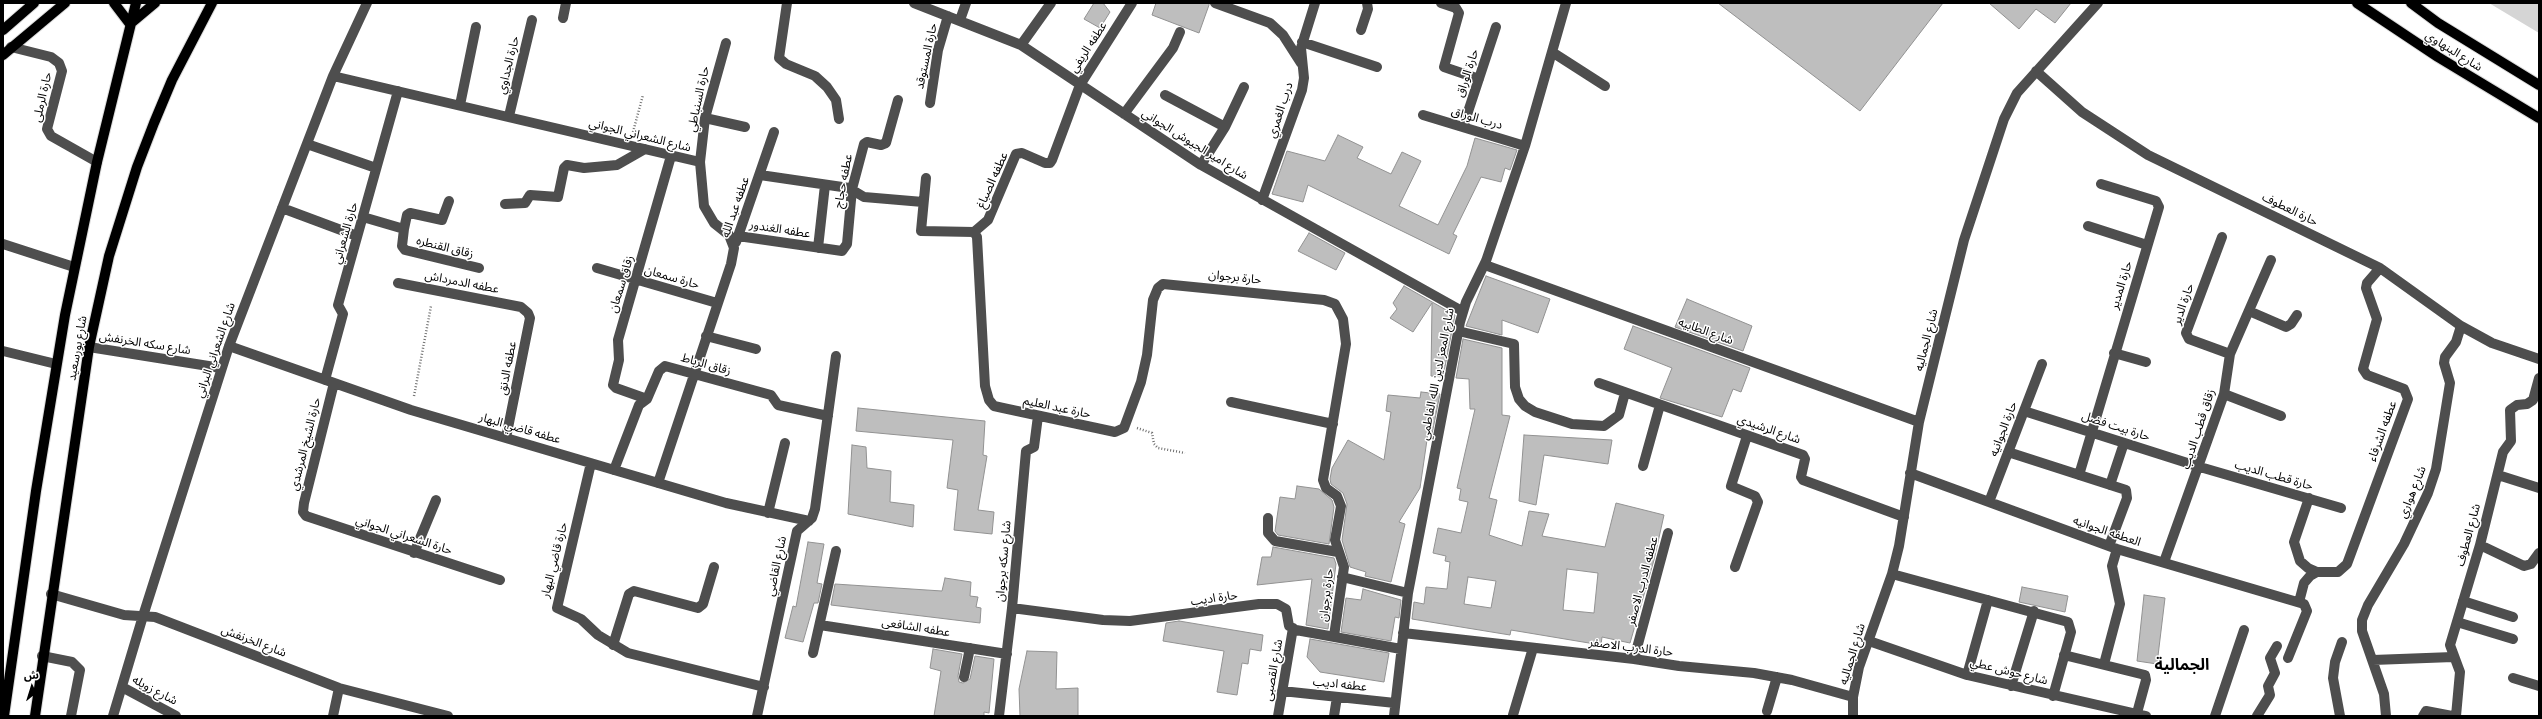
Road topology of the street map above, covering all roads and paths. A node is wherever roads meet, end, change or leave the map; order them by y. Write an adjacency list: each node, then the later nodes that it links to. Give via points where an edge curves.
1 (34, 3): 29 (main road)
2 (65, 3): 35 (main road)
3 (114, 3): 26 (main road)
4 (136, 3): 26 (main road, شارع بورسعيد)
5 (155, 3): 26 (main road)
6 (212, 3): 112 (main road, شارع بورسعيد, via 172,80 137,167 109,256)
7 (367, 3): 41 (street, شارع الشعراني البراني)
8 (566, 3): 23 (street)
9 (787, 3): 58 (street, via 778,58 814,76 827,87 836,100)
10 (914, 3): 22 (street, شارع امير الجيوش الجواني)
11 (966, 3): 25 (street)
12 (1051, 3): 34 (street)
13 (1132, 3): 43 (street, عطفه الريفي)
14 (1215, 3): 38 (street, via 1270,23 1283,35)
15 (1315, 3): 32 (street, درب الغمري)
16 (1367, 3): 30 (street, via 1368,9)
17 (1441, 3): 42 (street, via 1456,8 1459,12 1444,67)
18 (1566, 3): 36 (street, شارع المعز لدين الله الفاطمي)
19 (2098, 3): 40 (street, شارع الجماليه)
20 (2357, 3): 57 (main road, شارع البنهاوي, via 2438,57)
21 (2411, 3): 44 (main road, شارع البنهاوي, via 2438,23)
22 (948, 16): 25 (street, شارع امير الجيوش الجواني); 51 (street, حارة المستوقد, via 938,50)
23 (563, 18)
24 (532, 20): 55 (street, حارة الجداوي)
25 (960, 20): 34 (street, شارع امير الجيوش الجواني)
26 (130, 24): 68 (main road, شارع بورسعيد)
27 (476, 27): 52 (street)
28 (1496, 27): 42 (street, حارة الوراق)
29 (3, 30)
30 (1361, 30)
31 (1180, 32): 53 (street, via 1173,48)
32 (1302, 42): 38 (street, درب الغمري); 39 (street)
33 (726, 43): 56 (street, حارة السنباطي)
34 (1021, 45): 43 (street, شارع امير الجيوش الجواني)
35 (11, 47): 37 (main road); 68 (street, حارة الرملى, via 51,57 59,63 62,72 47,129 57,140)
36 (1552, 52): 46 (street); 65 (street, شارع المعز لدين الله الفاطمي)
37 (3, 55)
38 (1302, 65): 77 (street, درب الغمري, via 1302,90)
39 (1376, 67)
40 (2036, 71): 99 (street, حارة العطوف, via 2082,112 2148,155); 137 (street, شارع الجماليه, via 2017,93 2004,119 1966,233)
41 (333, 76): 47 (street, شارع الشعراني الجواني); 63 (street, شارع الشعراني البراني)
42 (1479, 80): 61 (street, حارة الوراق)
43 (1080, 85): 53 (street, شارع امير الجيوش الجواني); 85 (street, عطفه الصباغ, via 1050,163 1022,153 1016,154 988,220)
44 (2539, 85)
45 (1244, 86): 60 (street)
46 (1605, 86)
47 (398, 91): 52 (street, شارع الشعراني الجواني); 71 (street, حارة الشعراني)
48 (643, 95): 64 (path)
49 (1165, 95): 60 (street)
50 (898, 100): 76 (street, عطفه حجاج, via 886,143 864,144)
51 (930, 103)
52 (460, 105): 55 (street, شارع الشعراني الجواني)
53 (1124, 114): 70 (street, شارع امير الجيوش الجواني)
54 (1423, 115): 61 (street, درب الوراق)
55 (509, 116): 64 (street, شارع الشعراني الجواني)
56 (705, 118): 59 (street); 69 (street, حارة السنباطي)
57 (2539, 118)
58 (839, 119)
59 (745, 127)
60 (1225, 127): 70 (street)
61 (1463, 127): 65 (street, درب الوراق)
62 (774, 132): 72 (street, عطفه عبد الله)
63 (307, 144): 71 (street); 81 (street, شارع الشعراني البراني)
64 (629, 146): 66 (street, شارع الشعراني الجواني)
65 (1525, 146): 95 (street, شارع المعز لدين الله الفاطمي)
66 (645, 149): 67 (street, شارع الشعراني الجواني); 80 (street, via 617,165 584,168 567,165 564,168 558,197 530,195 525,203)
67 (671, 156): 69 (street, شارع الشعراني الجواني); 100 (street, زقاق سمعان)
68 (97, 162): 96 (main road, شارع بورسعيد)
69 (700, 162): 92 (street, شارع الشعراني الجواني, via 704,206 714,223 729,235)
70 (1201, 165): 77 (street, شارع امير الجيوش الجواني)
71 (376, 168): 82 (street, حارة الشعراني)
72 (760, 175): 75 (street, عطفه عبد الله); 87 (street, عطفه عبد الله)
73 (926, 178): 79 (street)
74 (2100, 184): 91 (street, حارة المدير, via 2158,202 2159,209)
75 (825, 185): 76 (street, عطفه عبد الله); 93 (street, عطفه الغندور)
76 (852, 189): 79 (street, عطفه عبد الله, via 864,198); 90 (street, عطفه حجاج)
77 (1262, 200): 105 (street, شارع امير الجيوش الجواني)
78 (449, 201): 84 (street, via 442,220 408,214)
79 (923, 202): 85 (street, via 921,231)
80 (505, 204)
81 (282, 208): 86 (street); 111 (street, شارع الشعراني البراني)
82 (363, 217): 84 (street); 86 (street, حارة الشعراني)
83 (2088, 226): 91 (street)
84 (404, 229): 97 (street, زقاق القنطره, via 402,246 405,250)
85 (974, 232): 135 (street, حارة عبد العليم, via 977,237 985,386 989,400 994,406)
86 (357, 236): 125 (street, حارة الشعراني, via 338,305 343,314)
87 (738, 236): 92 (street, عطفه عبد الله); 93 (street, عطفه الغندور)
88 (2222, 237): 116 (street, حارة الدير, via 2186,333 2189,340)
89 (3, 244): 96 (street)
90 (846, 244): 93 (street, عطفه الغندور, via 842,251)
91 (2147, 245): 115 (street, حارة المدير)
92 (734, 248): 102 (street)
93 (818, 248)
94 (2272, 260): 106 (street, زقاق قطب الديب)
95 (1485, 265): 105 (street, شارع المعز لدين الله الفاطمي); 137 (street, شارع الطابيه)
96 (74, 267): 120 (main road, شارع بورسعيد)
97 (479, 268)
98 (597, 268): 100 (street, حارة سمعان)
99 (2380, 268): 108 (street, حارة العطوف); 176 (street, عطفه الشرفاء, via 2367,283 2366,288 2377,319 2362,369 2367,375 2404,389 2408,399 2347,564 2338,572)
100 (637, 280): 102 (street, حارة سمعان); 129 (street, زقاق سمعان, via 618,340 620,360 613,385)
101 (398, 283): 104 (street, عطفه الدمرداش)
102 (717, 303): 110 (street)
103 (431, 306): 132 (path)
104 (521, 307): 142 (street, عطفه الدنق, via 530,318)
105 (1462, 311): 109 (street, شارع المعز لدين الله الفاطمي)
106 (2249, 311): 107 (street, via 2286,327); 116 (street, زقاق قطب الديب)
107 (2297, 315)
108 (2461, 326): 118 (street, حارة العطوف, via 2492,343); 210 (street, شارع هواري, via 2456,342 2445,357 2444,363 2450,383 2436,469 2428,493 2404,544 2364,611 2362,631)
109 (1458, 331): 127 (street, via 1514,344 1515,387 1519,399 1535,412 1583,427 1604,426 1615,420); 180 (street, شارع المعز لدين الله الفاطمي)
110 (706, 336): 113 (street); 123 (street)
111 (229, 346): 122 (street, شارع الشعراني البراني); 125 (street, عطفه قاضي البهار)
112 (89, 348): 122 (street, شارع سكه الخرنفش); 181 (main road, شارع بورسعيد)
113 (756, 349)
114 (3, 352): 120 (street)
115 (2114, 353): 119 (street); 140 (street, حارة المدير)
116 (2230, 354): 128 (street, زقاق قطب الديب)
117 (836, 356): 134 (street, شارع القاضي)
118 (2539, 359)
119 (2146, 362)
120 (56, 364): 216 (main road, شارع بورسعيد)
121 (2042, 364): 133 (street, حارة الجوانيه)
122 (222, 368): 187 (street, شارع الشعراني البراني)
123 (693, 374): 129 (street, زقاق الرباط, via 668,367 661,368); 134 (street, زقاق الرباط, via 771,395 778,405); 154 (street)
124 (2539, 378): 153 (street, شارع العطوف, via 2533,400 2510,410 2511,441 2503,452)
125 (329, 381): 132 (street, عطفه قاضي البهار); 161 (street, حارة الشيخ المرشدي)
126 (1599, 384): 127 (street, شارع الرشيدي)
127 (1625, 393): 131 (street, شارع الرشيدي)
128 (2224, 394): 136 (street); 149 (street, زقاق قطب الديب)
129 (647, 400): 150 (street, زقاق الرباط, via 639,405)
130 (1231, 402): 138 (street)
131 (1660, 405): 141 (street, شارع الرشيدي); 148 (street)
132 (411, 410): 142 (street, عطفه قاضي البهار)
133 (2024, 411): 140 (street, حارة بيت فضل); 145 (street, حارة الجوانيه)
134 (828, 416): 165 (street, شارع القاضي, via 815,509)
135 (1038, 416): 139 (street, حارة عبد العليم, via 1115,432); 185 (street, شارع سكه برجوان, via 1034,447 1026,451)
136 (2281, 416)
137 (1919, 422): 151 (street, شارع الجماليه)
138 (1333, 424): 139 (street, حارة برجوان, via 1346,344 1343,319 1335,304 1324,300 1170,283 1158,288 1155,293 1147,355); 170 (street, حارة برجوان, via 1323,480 1326,488 1340,500 1335,540)
139 (1124, 428): 146 (path, via 1152,432 1154,444 1158,448)
140 (2092, 433): 144 (street, حارة بيت فضل); 152 (street, حارة المدير)
141 (1747, 436): 163 (street, شارع الرشيدي, via 1803,455 1803,480); 175 (street, via 1731,486 1755,496 1758,502)
142 (506, 438): 147 (street, عطفه قاضي البهار)
143 (785, 443): 162 (street)
144 (2124, 443): 149 (street, حارة بيت فضل); 155 (street)
145 (2008, 452): 152 (street); 159 (street, حارة الجوانيه)
146 (1185, 453)
147 (591, 463): 150 (street, عطفه قاضي البهار); 198 (street, حارة قاضي البهار, via 556,605 559,610 581,619)
148 (1643, 466)
149 (2200, 467): 157 (street, حارة قطب الديب); 173 (street, زقاق قطب الديب)
150 (614, 470): 154 (street, عطفه قاضي البهار)
151 (1910, 473): 159 (street, العطفه الجوانيه); 163 (street, شارع الجماليه)
152 (2079, 475): 155 (street)
153 (2498, 475): 156 (street); 167 (street, شارع العطوف)
154 (658, 483): 162 (street, عطفه قاضي البهار)
155 (2110, 485): 168 (street, via 2124,489 2127,494)
156 (2539, 488)
157 (2309, 498): 160 (street, حارة قطب الديب); 176 (street, via 2294,542 2300,561)
158 (436, 500): 171 (street)
159 (1989, 502): 168 (street, العطفه الجوانيه)
160 (2341, 508)
161 (303, 512): 171 (street, حارة الشعراني الجواني, via 311,518)
162 (768, 513): 165 (street, عطفه قاضي البهار)
163 (1904, 517): 177 (street, شارع الجماليه)
164 (1268, 518): 170 (street, via 1268,533 1275,541)
165 (809, 521): 219 (street, شارع القاضي, via 797,531)
166 (1668, 533): 209 (street, عطفه الدرب الاصفر)
167 (2480, 545): 172 (street, via 2524,566 2531,564); 183 (street, شارع العطوف)
168 (2113, 548): 173 (street, العطفه الجوانيه); 211 (street, via 2112,566 2120,604)
169 (836, 551): 190 (street)
170 (1338, 552): 178 (street, حارة برجوان, via 1343,562)
171 (414, 553): 179 (street, حارة الشعراني الجواني)
172 (2539, 553)
173 (2164, 562): 184 (street, العطفه الجوانيه)
174 (714, 567): 198 (street, via 703,604 698,608 634,592 629,594)
175 (1735, 567)
176 (2317, 572): 184 (street, via 2304,583)
177 (1892, 574): 182 (street); 196 (street, شارع الجماليه)
178 (1342, 577): 180 (street); 194 (street, حارة برجوان)
179 (500, 580)
180 (1408, 593): 193 (street, شارع المعز لدين الله الفاطمي)
181 (51, 594): 187 (street, شارع الخرنفش, via 124,615); 206 (main road, شارع بورسعيد)
182 (1988, 600): 186 (street); 212 (street)
183 (2463, 601): 188 (street); 189 (street, شارع العطوف)
184 (2299, 602): 208 (street, via 2306,606 2307,611)
185 (1012, 608): 191 (street, حارة اديب, via 1130,621 1259,604 1277,604 1286,608 1289,626); 204 (street, شارع سكه برجوان)
186 (2034, 611): 205 (street, via 2068,622 2071,628); 217 (street)
187 (143, 616): 220 (street, شارع الشعراني البراني); 221 (street, شارع الخرنفش, via 161,619)
188 (2513, 617)
189 (2457, 622): 195 (street); 207 (street, شارع العطوف, via 2450,645)
190 (820, 625): 200 (street, عطفه الشافعى); 203 (street)
191 (1293, 628): 194 (street); 222 (street, شارع القصبى)
192 (2244, 630): 243 (street)
193 (1403, 633): 201 (street, شارع المعز لدين الله الفاطمي); 202 (street, حارة الدرب الاصفر)
194 (1334, 636): 201 (street)
195 (2513, 638)
196 (1869, 641): 212 (street, شارع حوش عطي); 225 (street, شارع الجماليه, via 1859,667)
197 (2342, 642): 245 (street, via 2333,678)
198 (613, 645): 219 (street, حارة قاضي البهار, via 644,657)
199 (2277, 646): 244 (street, via 2270,658 2275,673 2268,686 2270,697 2260,708)
200 (970, 648): 204 (street, عطفه الشافعى); 213 (street)
201 (1401, 648): 226 (street, شارع المعز لدين الله الفاطمي)
202 (1533, 648): 209 (street, حارة الدرب الاصفر); 228 (street)
203 (813, 653)
204 (1007, 654): 238 (street, شارع سكه برجوان)
205 (2064, 655): 211 (street); 223 (street)
206 (42, 656): 231 (main road, شارع بورسعيد); 232 (street, via 72,662 80,670)
207 (2453, 657): 210 (street); 249 (street, شارع العطوف, via 2460,672)
208 (2288, 658)
209 (1634, 659): 214 (street, حارة الدرب الاصفر)
210 (2373, 660): 246 (street, شارع هواري, via 2384,694)
211 (2104, 664): 229 (street, via 2146,676)
212 (1967, 675): 217 (street, شارع حوش عطي)
213 (964, 677)
214 (1777, 677): 225 (street, حارة الدرب الاصفر); 227 (street)
215 (2513, 678): 218 (street)
216 (5, 685): 230 (main road, شارع بورسعيد)
217 (2011, 686): 223 (street, شارع حوش عطي)
218 (2539, 686)
219 (764, 687): 237 (street, شارع القاضي)
220 (122, 688): 233 (street, شارع الشعراني البراني); 234 (street, شارع زويله)
221 (339, 688): 235 (street); 236 (street, شارع الخرنفش)
222 (1282, 691): 224 (street, عطفه اديب); 239 (street, شارع القصبى)
223 (2053, 696): 229 (street, شارع حوش عطي)
224 (1338, 697): 226 (street, عطفه اديب); 240 (street)
225 (1853, 697): 242 (street, شارع الجماليه)
226 (1395, 703): 241 (street, شارع المعز لدين الله الفاطمي)
227 (1767, 711)
228 (1513, 714)
229 (2141, 715)
230 (4, 716)
231 (35, 716)
232 (71, 716)
233 (113, 716)
234 (176, 716)
235 (332, 716)
236 (448, 716)
237 (757, 716)
238 (999, 716)
239 (1278, 716)
240 (1334, 716)
241 (1394, 716)
242 (1853, 716)
243 (2215, 716)
244 (2257, 716)
245 (2340, 716)
246 (2386, 716)
247 (2423, 716): 248 (street, via 2426,711)
248 (2452, 716)
249 (2456, 716)

